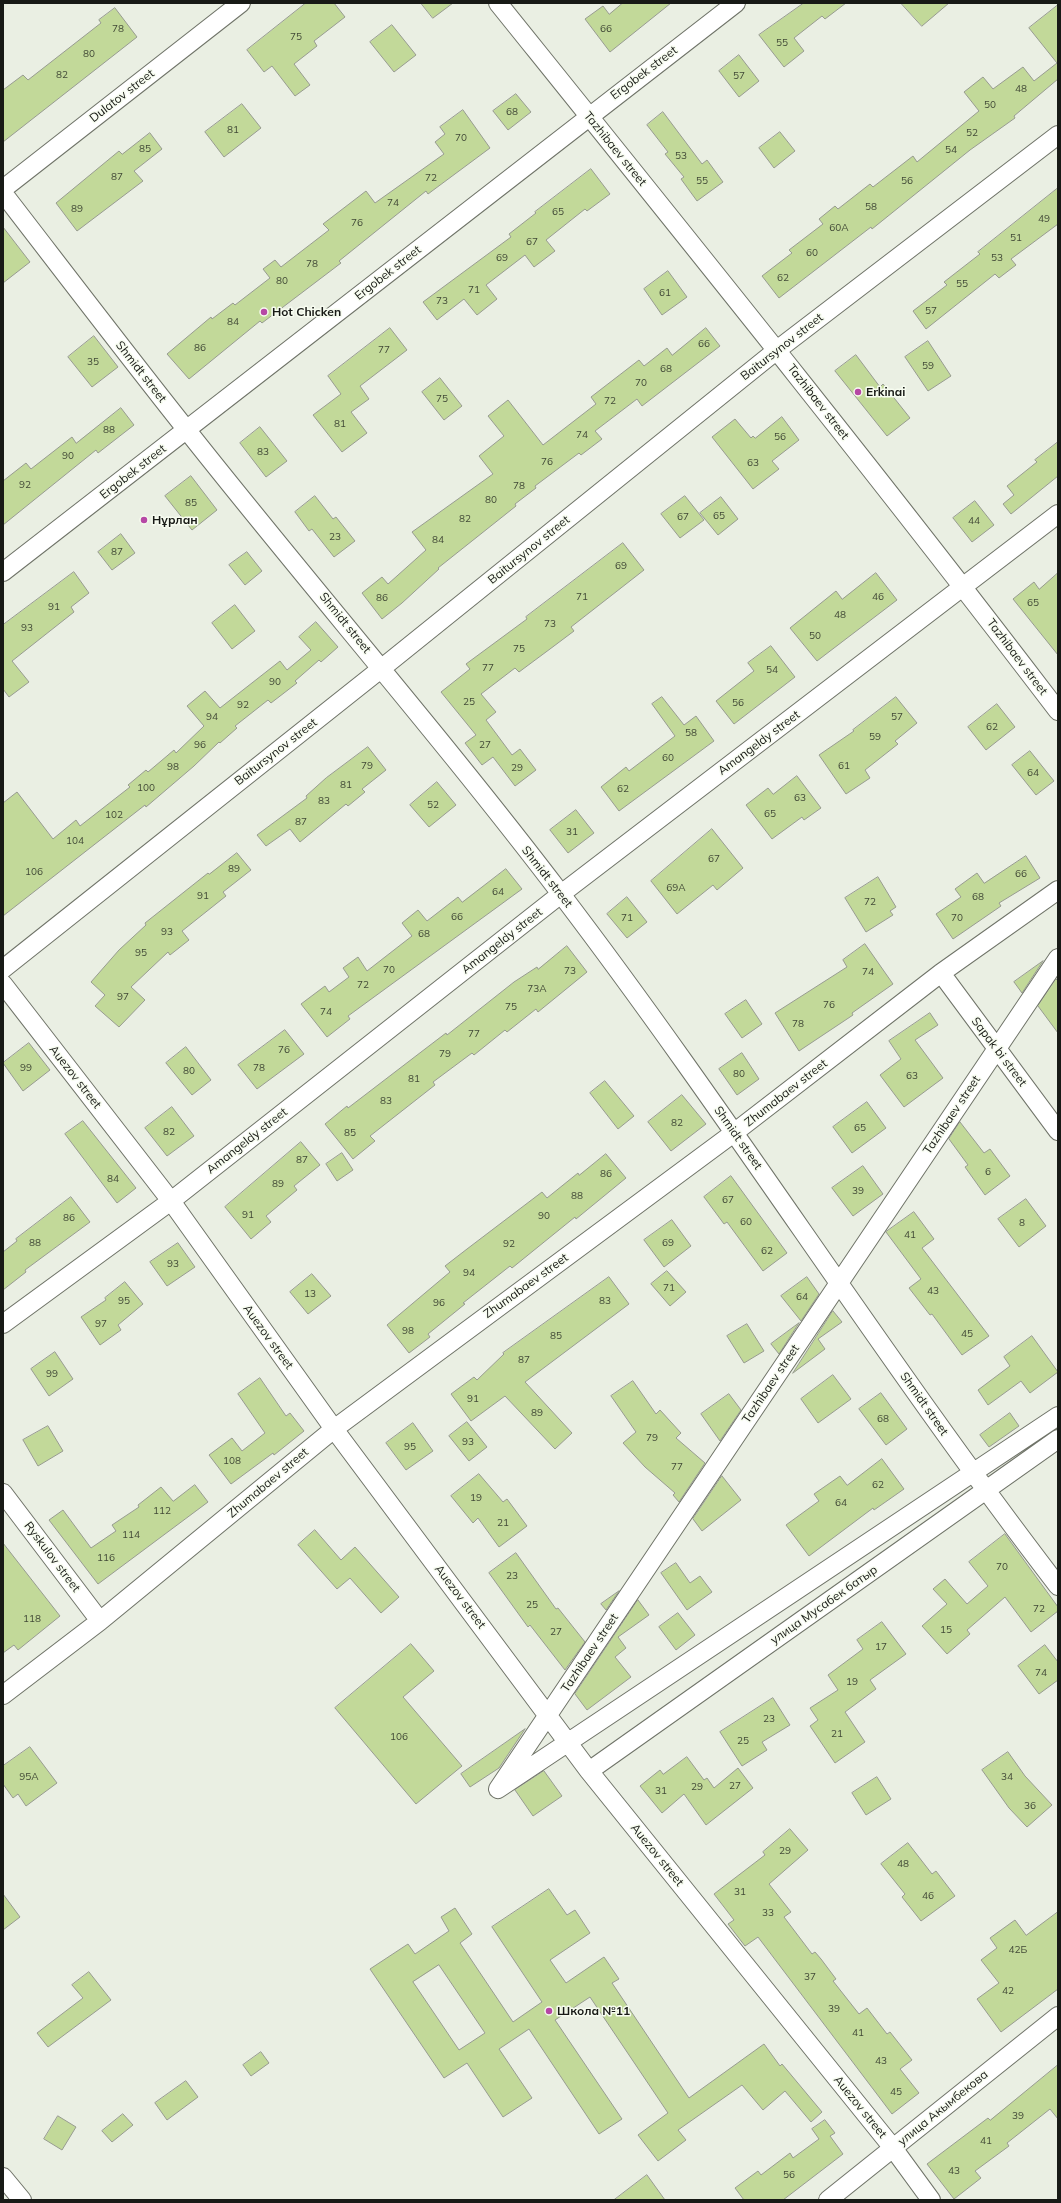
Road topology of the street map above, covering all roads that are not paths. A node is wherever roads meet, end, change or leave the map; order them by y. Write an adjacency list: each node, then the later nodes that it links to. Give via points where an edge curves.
1 (241, 3): 6 (street, Dulatov street)
2 (498, 3): 4 (street, Tazhibaev street)
3 (736, 3): 4 (street, Ergobek street)
4 (588, 116): 8 (street, Tazhibaev street); 9 (street, Ergobek street)
5 (1058, 135): 8 (street, Baitursynov street)
6 (3, 189)
7 (3, 193): 9 (street, Shmidt street)
8 (777, 350): 12 (street, Tazhibaev street); 13 (street, Baitursynov street)
9 (187, 430): 11 (street, Ergobek street); 13 (street, Shmidt street)
10 (1058, 514): 12 (street, Amangeldy street)
11 (3, 572)
12 (963, 587): 14 (street, Tazhibaev street); 16 (street, Amangeldy street)
13 (382, 668): 16 (street, Shmidt street); 18 (street, Baitursynov street)
14 (1058, 711)
15 (1058, 890): 19 (street, Zhumabaev street)
16 (561, 894): 22 (street, Shmidt street); 23 (street, Amangeldy street)
17 (1058, 958): 25 (street, Tazhibaev street, via 498,1789)
18 (3, 969)
19 (941, 973): 21 (street, Sapak bi street); 22 (street, Zhumabaev street)
20 (3, 984): 23 (street, Auezov street)
21 (1058, 1131)
22 (735, 1132): 26 (street, Zhumabaev street); 28 (street, Shmidt street)
23 (171, 1201): 24 (street, Amangeldy street); 26 (street, Auezov street)
24 (3, 1324)
25 (1058, 1416)
26 (334, 1429): 31 (street, Zhumabaev street); 33 (street, Auezov street)
27 (1058, 1439): 28 (street, улица Мусабек батыр)
28 (985, 1491): 30 (street, Shmidt street); 33 (street, улица Мусабек батыр)
29 (3, 1494): 31 (street, Ryskulov street)
30 (1058, 1586)
31 (100, 1621): 32 (street, Zhumabaev street)
32 (3, 1695)
33 (590, 1771): 35 (street, Auezov street)
34 (1058, 2016): 35 (street, улица Акымбекова)
35 (893, 2148): 38 (street, улица Акымбекова); 39 (street, Auezov street)
36 (3, 2176): 37 (street)
37 (22, 2200)
38 (828, 2200)
39 (931, 2200)

